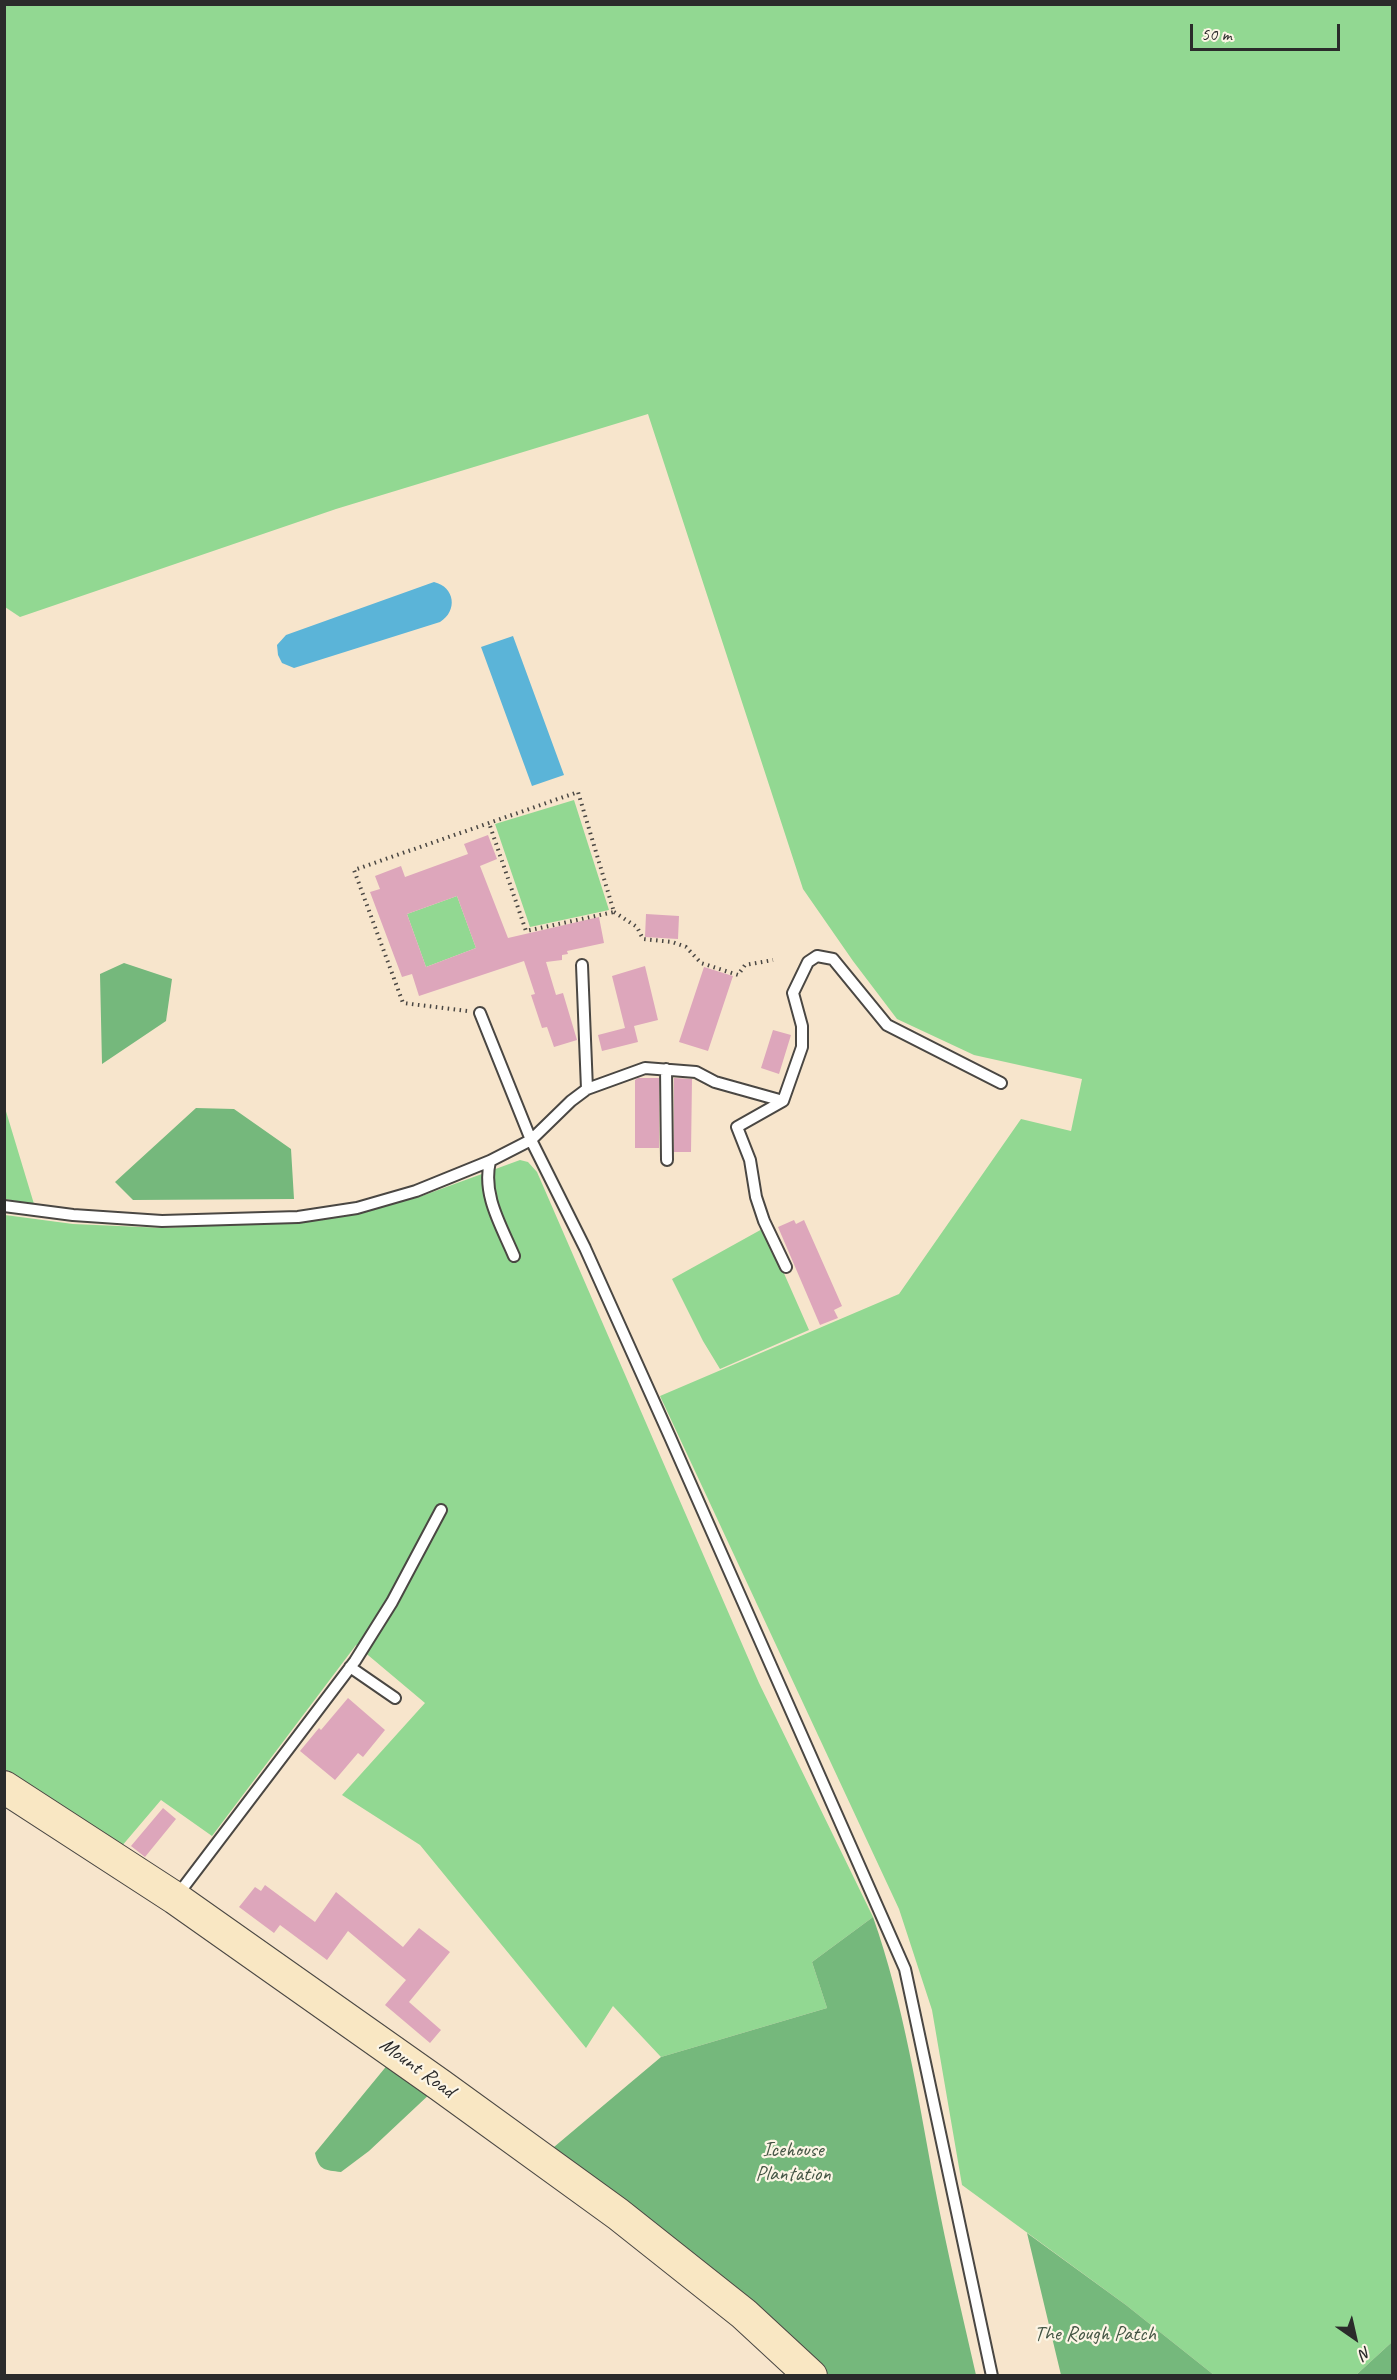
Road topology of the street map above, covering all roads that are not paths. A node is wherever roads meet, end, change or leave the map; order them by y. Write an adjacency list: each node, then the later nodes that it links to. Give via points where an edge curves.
1 (582, 965): 5 (lane)
2 (480, 1012): 7 (lane)
3 (666, 1069): 5 (lane, via 645,1068); 6 (lane, via 696,1072 715,1082); 8 (lane)
4 (1001, 1083): 6 (lane, via 887,1025 833,958 817,956 808,962 794,993 802,1026 802,1047)
5 (587, 1089): 7 (lane)
6 (783, 1101): 12 (lane, via 737,1127 750,1160 764,1221)
7 (531, 1140): 9 (lane); 19 (lane, via 585,1248 905,1969)
8 (667, 1160)
9 (490, 1161): 10 (lane, via 416,1191 357,1208 298,1217 162,1221); 11 (lane, via 488,1193)
10 (4, 1206)
11 (514, 1256)
12 (786, 1267)
13 (441, 1509): 14 (lane, via 392,1602)
14 (350, 1667): 15 (lane); 17 (lane)
15 (395, 1698)
16 (4, 1787): 17 (street, Mount Road)
17 (175, 1898): 18 (street, Mount Road, via 618,2214 744,2314)
18 (811, 2376)
19 (992, 2376)

